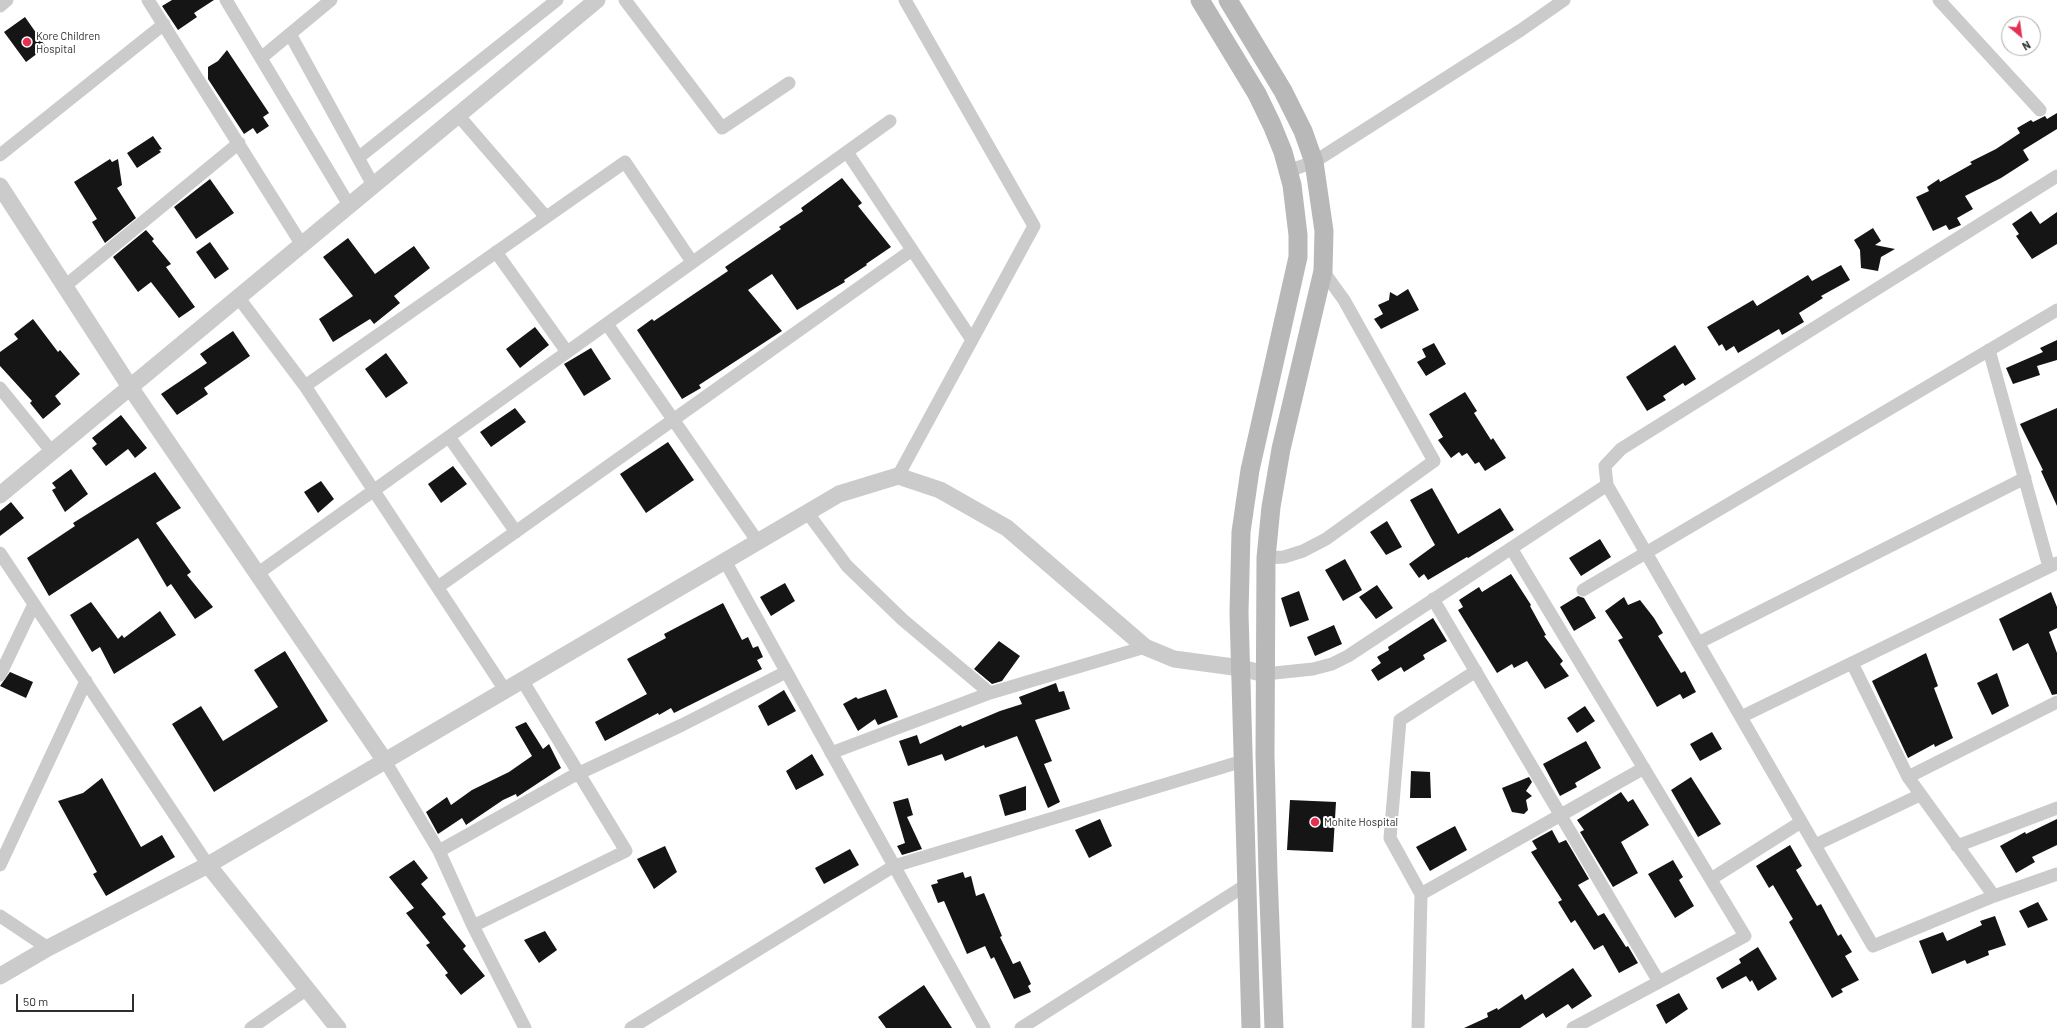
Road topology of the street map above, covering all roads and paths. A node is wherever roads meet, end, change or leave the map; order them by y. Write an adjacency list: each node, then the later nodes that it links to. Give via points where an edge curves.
1 (7, 0): 13 (street)
2 (148, 0): 14 (street)
3 (226, 0): 16 (street)
4 (331, 0): 15 (street)
5 (557, 0): 24 (street)
6 (597, 0): 19 (street)
7 (624, 0): 17 (street, via 722,128)
8 (905, 0): 41 (street, via 1034,226)
9 (1200, 0): 26 (main road, via 1260,100 1280,145)
10 (1228, 0): 25 (main road, via 1283,91 1303,131)
11 (1564, 0): 25 (street)
12 (1939, 0): 18 (street)
13 (0, 6)
14 (164, 24): 21 (street); 23 (street)
15 (290, 34): 16 (street); 24 (street)
16 (261, 58): 30 (street)
17 (789, 83)
18 (2040, 110)
19 (458, 115): 29 (street); 31 (street)
20 (890, 121): 22 (street)
21 (239, 143): 32 (street); 37 (street)
22 (847, 152): 33 (street); 35 (street)
23 (0, 155)
24 (358, 158): 29 (street)
25 (1314, 162): 26 (street); 36 (main road, via 1324,231)
26 (1288, 171): 72 (main road, via 1298,235 1298,257 1250,470 1241,532)
27 (2057, 176): 52 (street, via 1621,449 1605,466)
28 (0, 186): 37 (street)
29 (373, 186): 30 (street)
30 (349, 205): 32 (street)
31 (546, 217): 34 (street); 35 (street, via 625,162)
32 (302, 245): 38 (street)
33 (912, 250): 41 (street); 47 (street)
34 (496, 252): 43 (street); 44 (street)
35 (692, 262): 40 (street)
36 (1324, 271): 61 (main road, via 1281,449); 61 (street, via 1344,300 1434,461 1326,539 1284,557)
37 (65, 286): 45 (street)
38 (238, 297): 44 (street); 45 (street)
39 (2057, 310): 42 (street)
40 (607, 324): 43 (street); 47 (street)
41 (972, 340): 50 (street)
42 (1989, 350): 51 (street); 59 (street)
43 (568, 352): 48 (street)
44 (305, 386): 53 (street)
45 (130, 387): 49 (street); 64 (street)
46 (0, 388): 49 (street)
47 (673, 420): 56 (street); 57 (street)
48 (449, 437): 53 (street); 56 (street)
49 (52, 452): 54 (street)
50 (898, 476): 55 (street, via 839,494); 70 (street, via 940,490 1007,528)
51 (2025, 478): 63 (street); 69 (street)
52 (1607, 485): 58 (street); 59 (street)
53 (373, 491): 64 (street); 65 (street)
54 (0, 495)
55 (807, 512): 57 (street); 80 (street, via 847,566 903,620)
56 (516, 532): 65 (street)
57 (758, 542): 62 (street)
58 (1511, 548): 67 (street); 86 (street)
59 (1646, 552): 66 (street); 69 (street)
60 (0, 554): 68 (street)
61 (1266, 558): 75 (main road)
62 (725, 561): 74 (street); 77 (street)
63 (2053, 565): 71 (street)
64 (257, 574): 84 (street)
65 (438, 587): 79 (street)
66 (1584, 590)
67 (1433, 599): 73 (street); 75 (street, via 1332,664 1313,669)
68 (34, 604): 76 (street); 78 (street)
69 (1698, 643): 82 (street)
70 (1145, 648): 72 (street, via 1174,659); 80 (street)
71 (1852, 663): 82 (street); 88 (street)
72 (1241, 668): 75 (street); 85 (main road)
73 (1476, 671): 91 (street); 102 (street, via 1400,720 1390,838)
74 (786, 672): 83 (street); 87 (street)
75 (1264, 674): 117 (main road)
76 (0, 675)
77 (522, 680): 79 (street); 87 (street)
78 (86, 681): 96 (street); 97 (street)
79 (505, 690): 84 (street)
80 (990, 693): 83 (street)
81 (2057, 702): 88 (street)
82 (1741, 717): 92 (street)
83 (831, 753): 98 (street)
84 (385, 761): 95 (street); 97 (street)
85 (1243, 762): 98 (street); 101 (main road)
86 (1644, 768): 91 (street); 100 (street)
87 (579, 774): 95 (street); 105 (street, via 626,851)
88 (1908, 777): 89 (street)
89 (1920, 795): 93 (street); 94 (street)
90 (2057, 808): 94 (street)
91 (1561, 815): 102 (street); 108 (street)
92 (1801, 822): 93 (street); 100 (street)
93 (1814, 845): 103 (street, via 1873,946)
94 (1957, 846): 103 (street)
95 (439, 850): 105 (street)
96 (0, 865)
97 (208, 865): 106 (street); 109 (street)
98 (894, 866): 113 (street); 114 (street)
99 (2057, 874): 103 (street)
100 (1711, 879): 108 (street, via 1745,936)
101 (1246, 885): 115 (street); 116 (main road)
102 (1421, 894): 118 (street)
103 (1994, 896)
104 (0, 916): 106 (street)
105 (473, 926): 112 (street)
106 (48, 948): 107 (street)
107 (0, 976)
108 (1659, 982): 119 (street)
109 (307, 989): 110 (street); 111 (street)
110 (251, 1028)
111 (338, 1028)
112 (525, 1028)
113 (631, 1028)
114 (984, 1028)
115 (1021, 1028)
116 (1251, 1028)
117 (1274, 1028)
118 (1418, 1028)
119 (1573, 1028)

